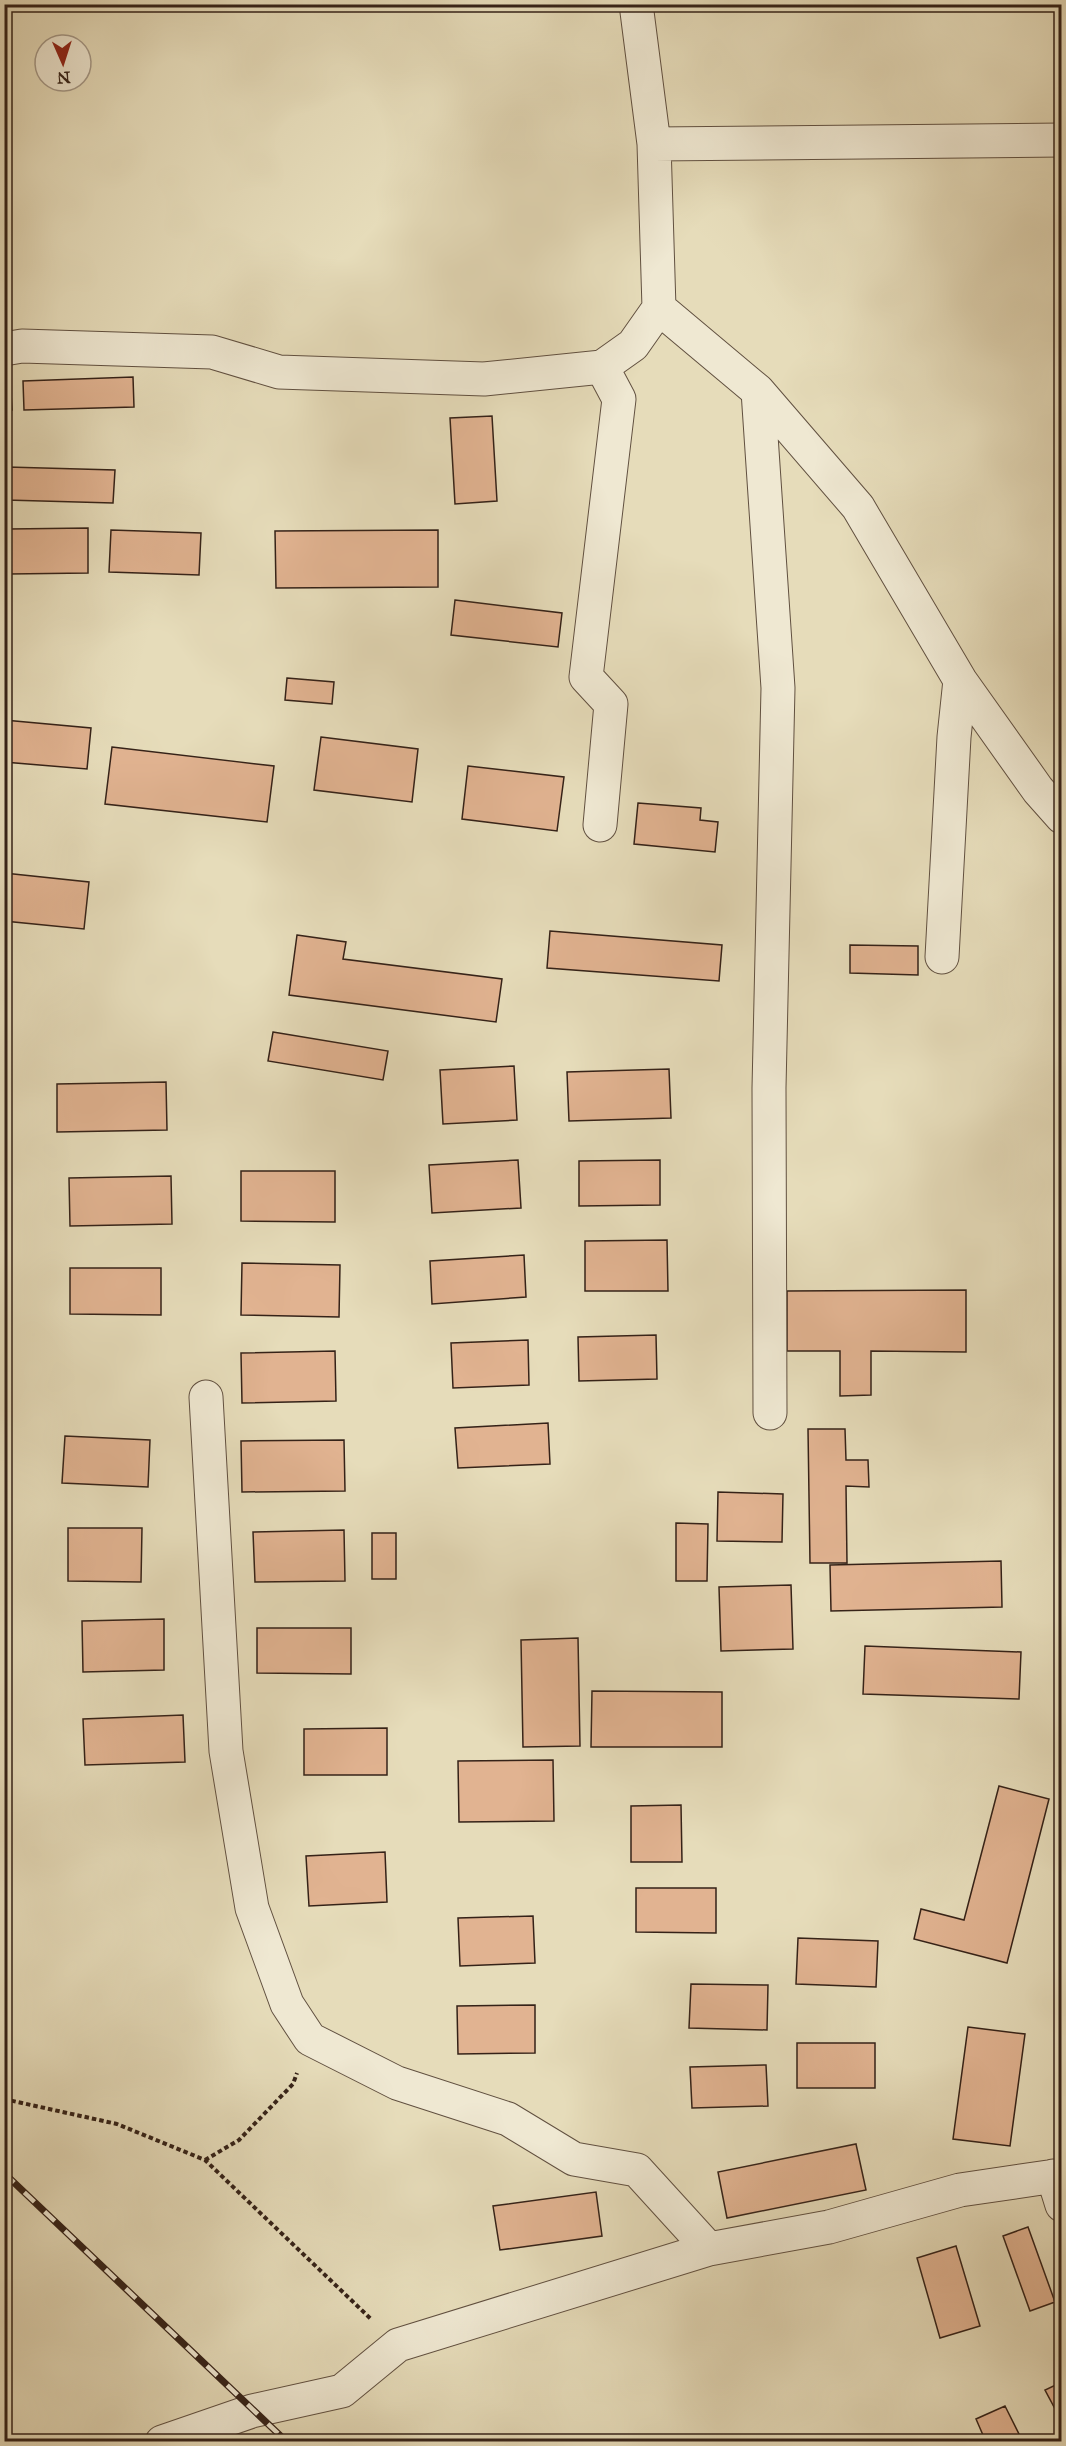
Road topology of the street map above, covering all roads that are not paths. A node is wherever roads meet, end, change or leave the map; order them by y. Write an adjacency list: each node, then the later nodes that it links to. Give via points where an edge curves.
1 (636, 4): 3 (street)
2 (1062, 140): 3 (street)
3 (654, 144): 4 (street)
4 (659, 308): 6 (street, via 633,345); 7 (street)
5 (4, 349): 6 (street, via 22,346 212,352 279,372 472,378)
6 (602, 367): 10 (street, via 619,399 585,676 610,704)
7 (759, 391): 8 (street, via 858,507); 13 (street, via 778,688 770,1088)
8 (960, 680): 9 (street, via 1038,790); 11 (street)
9 (1062, 817)
10 (600, 825)
11 (942, 957)
12 (206, 1397): 15 (street, via 226,1751 252,1908 287,2004 310,2039 397,2083 508,2119 574,2158 637,2170)
13 (770, 1413)
14 (1059, 2185): 15 (street, via 960,2190 829,2227)
15 (708, 2249): 16 (street, via 398,2345 342,2391 252,2410)
16 (162, 2442)

